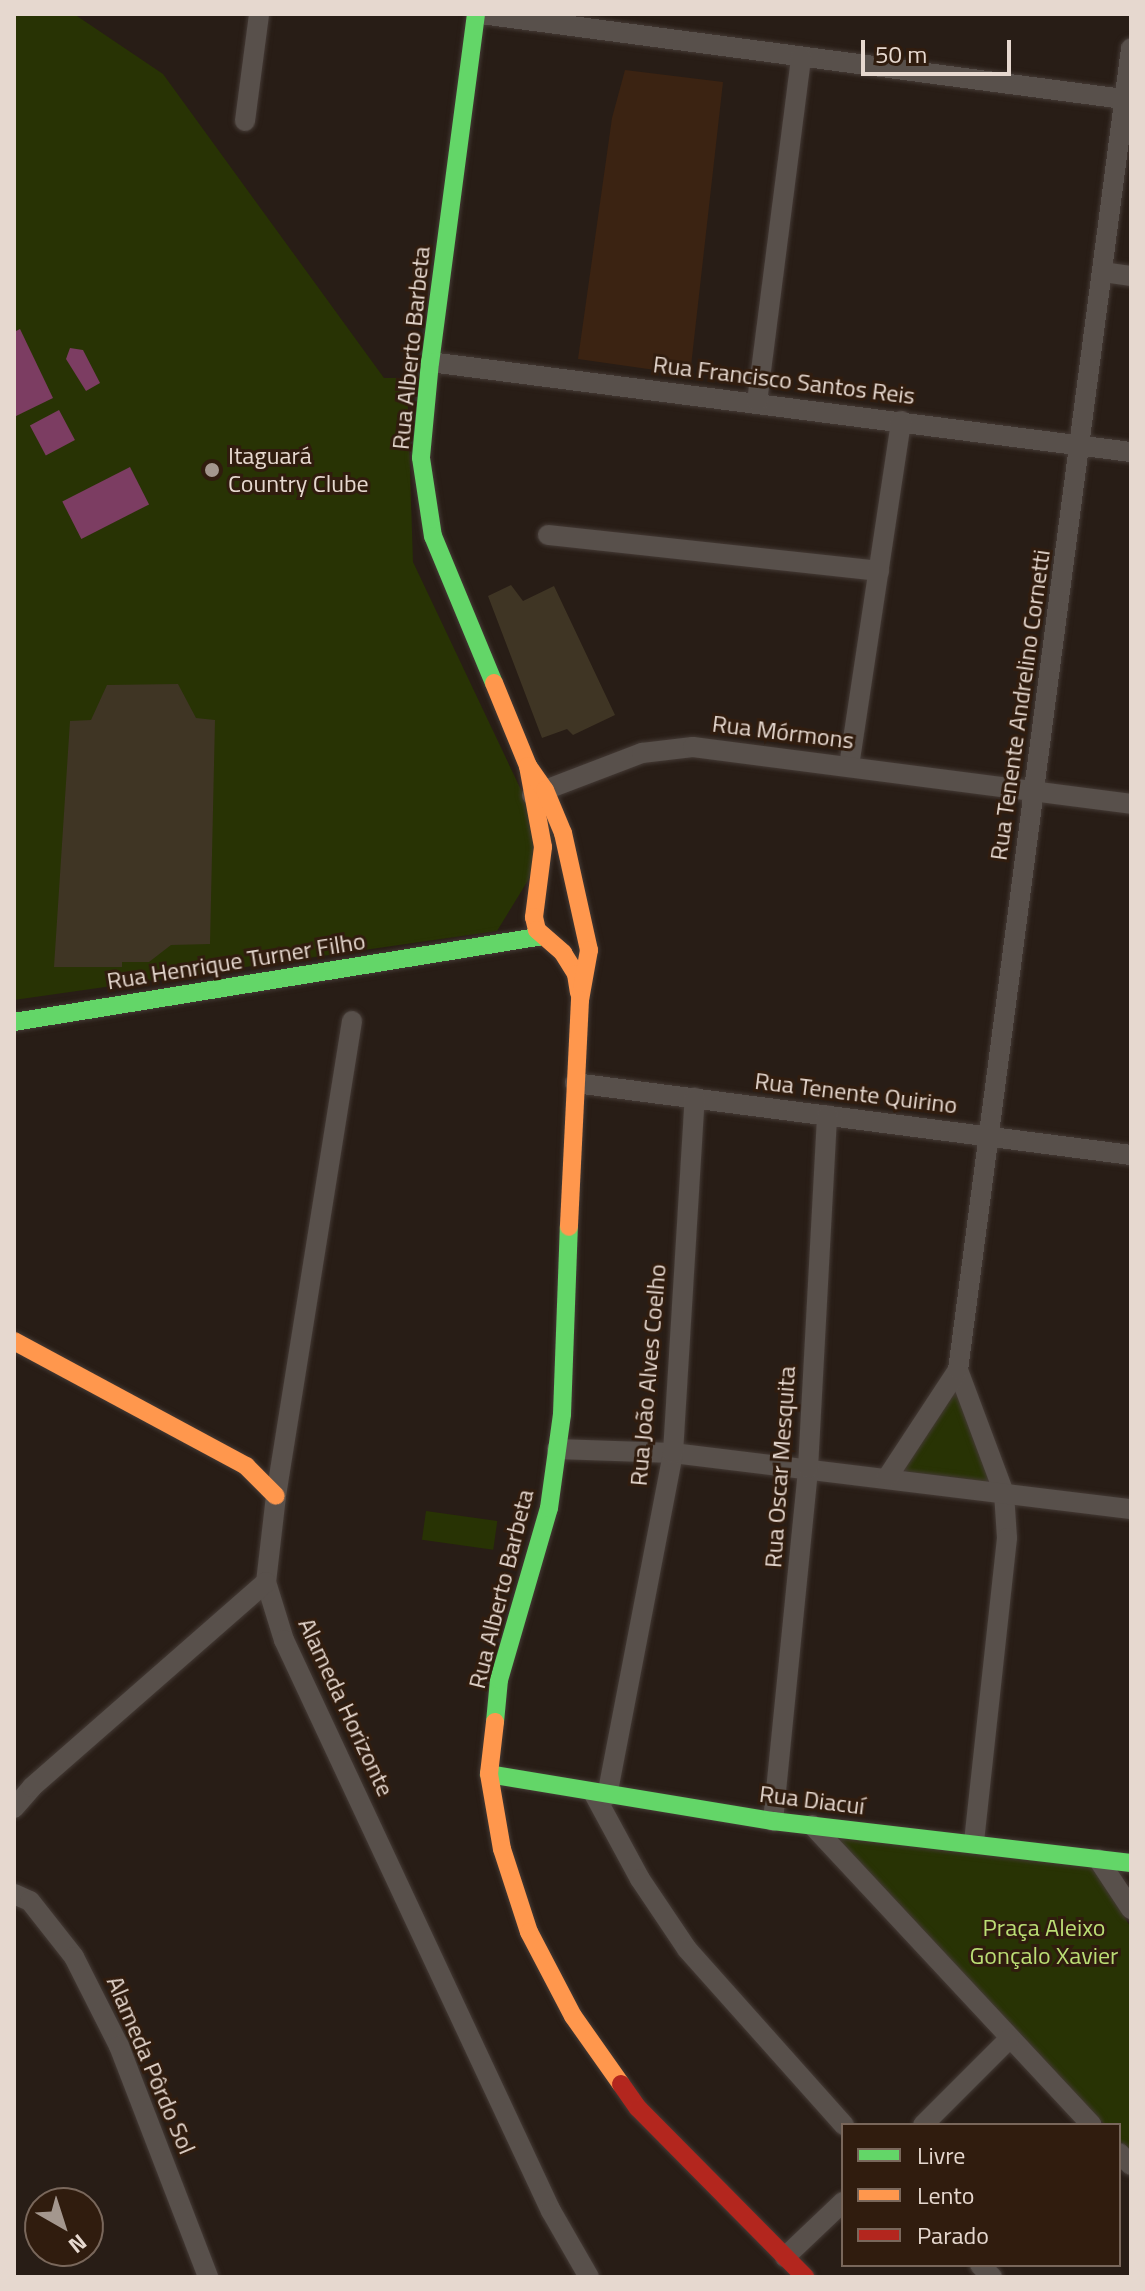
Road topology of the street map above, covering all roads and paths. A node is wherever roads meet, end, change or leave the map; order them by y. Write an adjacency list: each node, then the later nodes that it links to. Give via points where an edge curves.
1 (259, 14): 6 (street)
2 (478, 14): 4 (street); 9 (main road, Rua Alberto Barbeta)
3 (1131, 48): 5 (street, Rua Tenente Andrelino Cornetti)
4 (801, 58): 5 (street); 10 (street)
5 (1128, 100): 7 (street, Rua Tenente Andrelino Cornetti)
6 (245, 121)
7 (1103, 272): 8 (street); 12 (street, Rua Tenente Andrelino Cornetti)
8 (1131, 276)
9 (430, 362): 10 (street, Rua Francisco Santos Reis); 18 (main road, Rua Alberto Barbeta, via 421,458 433,536)
10 (757, 402): 11 (street, Rua Francisco Santos Reis)
11 (901, 421): 12 (street, Rua Francisco Santos Reis); 15 (street)
12 (1080, 445): 13 (street, Rua Francisco Santos Reis); 17 (street, Rua Tenente Andrelino Cornetti)
13 (1131, 452)
14 (548, 535): 15 (street)
15 (879, 571): 16 (street)
16 (849, 766): 17 (street, Rua Mórmons); 18 (street, Rua Mórmons, via 693,747 642,753)
17 (1035, 791): 19 (street, Rua Mórmons); 29 (street, Rua Tenente Andrelino Cornetti)
18 (538, 793): 20 (main road, via 543,847); 20 (main road, via 563,833)
19 (1131, 804)
20 (558, 903): 21 (main road, via 534,917); 21 (main road, via 576,933 562,941); 22 (main road); 23 (main road, via 589,950)
21 (543, 937): 22 (main road); 23 (main road, via 563,953 576,974)
22 (466, 947): 25 (main road, Rua Henrique Turner Filho)
23 (580, 1000): 26 (main road, Rua Alberto Barbeta)
24 (352, 1021): 38 (street, Alameda Horizonte)
25 (14, 1022)
26 (575, 1083): 27 (street, Rua Tenente Quirino); 33 (main road, Rua Alberto Barbeta)
27 (695, 1098): 28 (street, Rua Tenente Quirino); 34 (street, Rua João Alves Coelho)
28 (827, 1116): 29 (street, Rua Tenente Quirino); 35 (street, Rua Oscar Mesquita)
29 (989, 1137): 30 (street, Rua Tenente Quirino); 32 (street, Rua Tenente Andrelino Cornetti)
30 (1131, 1155)
31 (14, 1341): 38 (main road, via 246,1466)
32 (958, 1370): 36 (street); 37 (street)
33 (557, 1449): 34 (street); 41 (main road, Rua Alberto Barbeta, via 549,1508 499,1680)
34 (673, 1453): 35 (street); 42 (street, Rua João Alves Coelho)
35 (808, 1468): 36 (street); 44 (street, Rua Oscar Mesquita)
36 (887, 1478): 37 (street)
37 (1004, 1493): 39 (street); 46 (street, via 1007,1538)
38 (276, 1496): 40 (street, Alameda Horizonte)
39 (1131, 1509)
40 (266, 1582): 43 (street); 58 (street, Alameda Horizonte, via 284,1640 551,2211)
41 (489, 1774): 42 (main road, Rua Diacuí); 56 (main road, Rua Alberto Barbeta, via 502,1849 529,1932 573,2016 638,2108)
42 (600, 1795): 44 (main road, Rua Diacuí); 52 (street, via 640,1879 687,1949)
43 (14, 1808)
44 (773, 1821): 45 (main road, Rua Diacuí)
45 (812, 1825): 46 (main road, Rua Diacuí); 51 (street)
46 (974, 1843): 47 (main road, Rua Diacuí)
47 (1098, 1859): 48 (main road, Rua Diacuí); 50 (street)
48 (1131, 1863)
49 (14, 1894): 57 (street, Alameda Pôrdo Sol, via 30,1901 74,1957 119,2046)
50 (1131, 1909)
51 (1009, 2039): 53 (street); 54 (street)
52 (842, 2123)
53 (925, 2123)
54 (1090, 2123)
55 (841, 2204): 56 (street)
56 (785, 2257): 59 (main road, Rua Alberto Barbeta)
57 (208, 2277)
58 (589, 2277)
59 (805, 2277)

